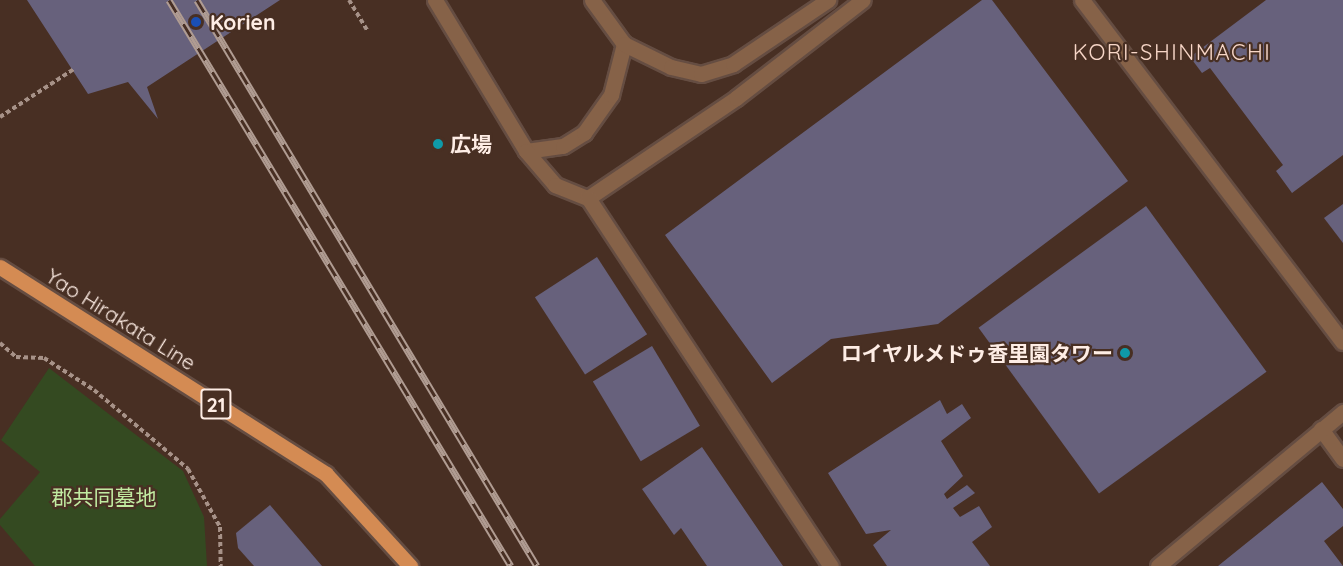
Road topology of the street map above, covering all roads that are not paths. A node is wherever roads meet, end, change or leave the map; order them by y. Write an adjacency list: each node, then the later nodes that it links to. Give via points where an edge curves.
1 (435, 0): 7 (street)
2 (592, 0): 6 (street)
3 (828, 0): 6 (street, via 733,64 701,74 671,67)
4 (863, 0): 8 (street, via 736,98)
5 (1082, 0): 10 (street)
6 (624, 44): 7 (street, via 611,96 584,133 563,146)
7 (526, 151): 8 (street, via 555,185)
8 (588, 198): 15 (street)
9 (0, 267): 14 (main road, Yao Hirakata Line / 21, via 326,474)
10 (1343, 342)
11 (1343, 412): 12 (street)
12 (1320, 429): 13 (street); 16 (street)
13 (1343, 459)
14 (410, 566)
15 (831, 566)
16 (1158, 566)

